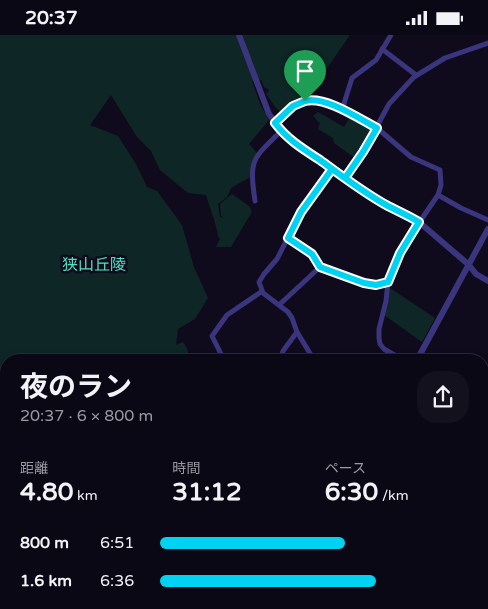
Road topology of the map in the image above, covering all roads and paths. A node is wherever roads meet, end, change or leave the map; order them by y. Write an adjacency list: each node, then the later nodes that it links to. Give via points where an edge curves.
1 (239, 35): 7 (street)
2 (390, 35): 4 (street)
3 (488, 43): 5 (street, via 445,57)
4 (382, 49): 5 (street); 6 (street, via 376,60 352,79)
5 (416, 75): 8 (street, via 389,104)
6 (342, 110): 7 (street, via 323,101 312,100 293,106); 8 (street)
7 (275, 123): 9 (street)
8 (377, 128): 11 (street); 12 (street, via 411,157 440,170)
9 (281, 131): 10 (street); 13 (street, via 255,158 252,171)
10 (332, 169): 11 (street); 17 (street, via 301,212)
11 (345, 178): 15 (street)
12 (438, 195): 14 (street); 15 (street)
13 (256, 201)
14 (488, 220)
15 (419, 222): 18 (street); 21 (street, via 400,253)
16 (488, 229): 18 (street)
17 (288, 238): 19 (street, via 312,254); 22 (street, via 277,259 261,278)
18 (469, 265): 20 (street); 29 (street)
19 (320, 267): 21 (street, via 364,283); 23 (street)
20 (488, 281)
21 (388, 282): 28 (street, via 379,338 384,349)
22 (261, 292): 23 (street); 25 (street, via 227,315 212,336)
23 (280, 305): 24 (street, via 292,318)
24 (297, 332): 26 (street); 27 (street)
25 (220, 354)
26 (282, 354)
27 (310, 354)
28 (393, 354)
29 (420, 354)

